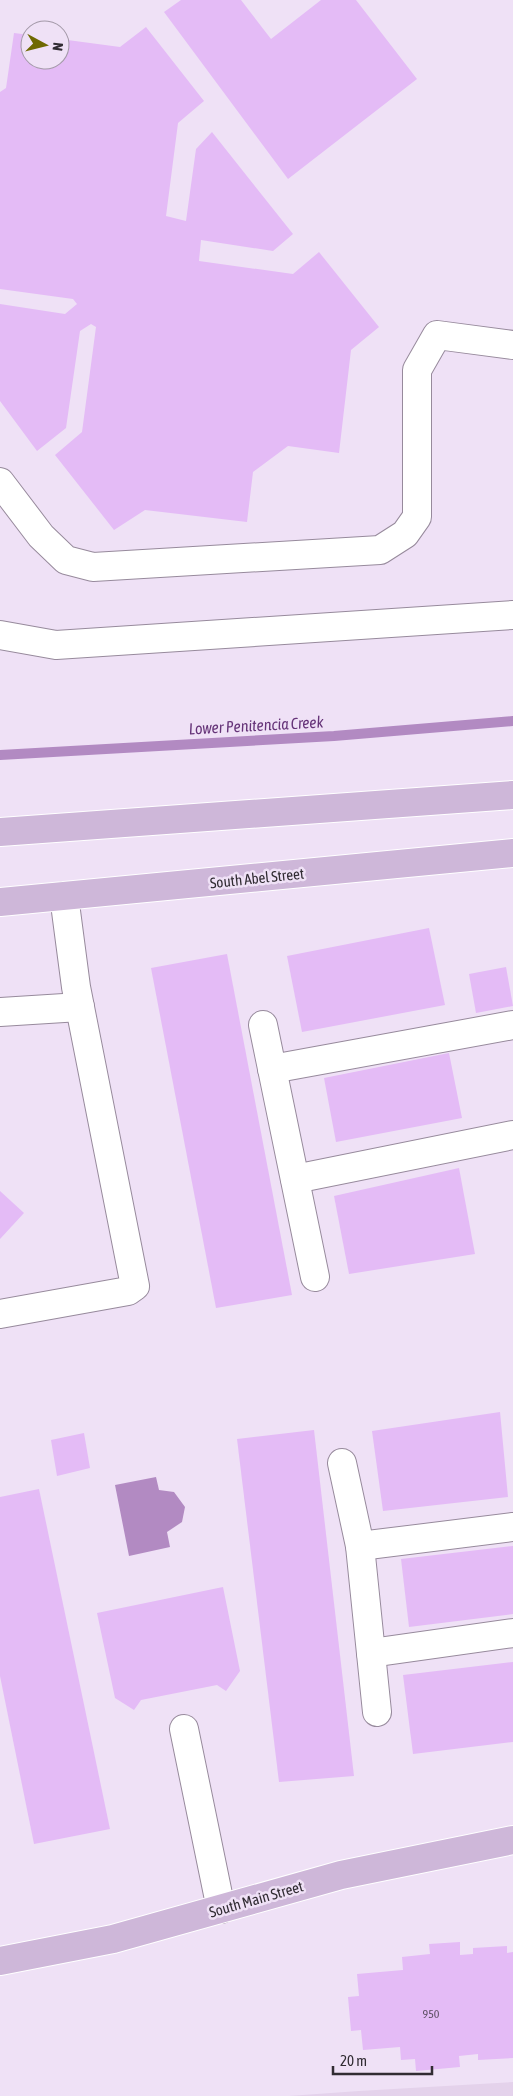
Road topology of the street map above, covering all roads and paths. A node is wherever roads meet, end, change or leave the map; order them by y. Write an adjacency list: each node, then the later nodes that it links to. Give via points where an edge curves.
1 (513, 345): 2 (lane, via 437,335 417,370 417,517 405,534 380,550 93,566 66,560 41,536)
2 (0, 482)
3 (513, 615): 4 (lane, via 56,645)
4 (0, 635)
5 (513, 795): 6 (main road)
6 (0, 832)
7 (513, 853): 8 (main road, South Abel Street)
8 (64, 896): 9 (main road, South Abel Street); 10 (lane)
9 (0, 902)
10 (80, 1007): 11 (lane); 18 (lane, via 135,1286 128,1292)
11 (0, 1012)
12 (263, 1025): 14 (lane)
13 (513, 1025): 14 (lane)
14 (272, 1068): 16 (lane)
15 (513, 1135): 16 (lane)
16 (295, 1179): 17 (lane)
17 (315, 1276)
18 (0, 1314)
19 (342, 1463): 21 (lane)
20 (513, 1527): 21 (lane)
21 (360, 1546): 23 (lane)
22 (513, 1633): 23 (lane)
23 (371, 1653): 24 (lane)
24 (377, 1712)
25 (184, 1730): 27 (lane)
26 (513, 1840): 27 (main road, South Main Street, via 341,1876)
27 (220, 1909): 28 (main road, South Main Street, via 113,1939)
28 (0, 1961)

